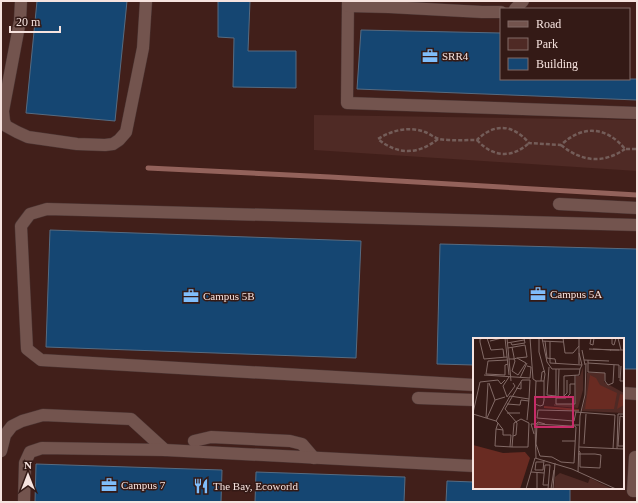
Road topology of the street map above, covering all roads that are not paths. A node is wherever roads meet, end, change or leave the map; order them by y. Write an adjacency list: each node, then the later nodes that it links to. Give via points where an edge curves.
1 (21, 1): 2 (lane, via 20,21 3,111 6,126 28,137 106,145 113,144 126,132 143,48)
2 (146, 1)
3 (348, 4): 4 (lane); 7 (lane, via 346,103)
4 (389, 4): 5 (lane)
5 (482, 7): 6 (lane)
6 (500, 12)
7 (637, 113)
8 (559, 204): 9 (lane)
9 (637, 208)
10 (637, 225): 11 (lane, via 47,209 30,214 21,226 27,349 40,360)
11 (473, 385)
12 (624, 393): 13 (lane)
13 (637, 394)
14 (418, 398): 15 (lane)
15 (473, 400)
16 (194, 441): 20 (lane, via 212,437 290,441 302,444)
17 (2, 446): 18 (lane, via 5,435 12,426 43,415 131,419)
18 (165, 450): 20 (lane); 24 (lane, via 42,448 30,452 25,463)
19 (636, 457): 21 (lane); 23 (lane, via 633,491)
20 (314, 458): 22 (lane)
21 (624, 463)
22 (473, 466)
23 (637, 491)
24 (24, 502)

